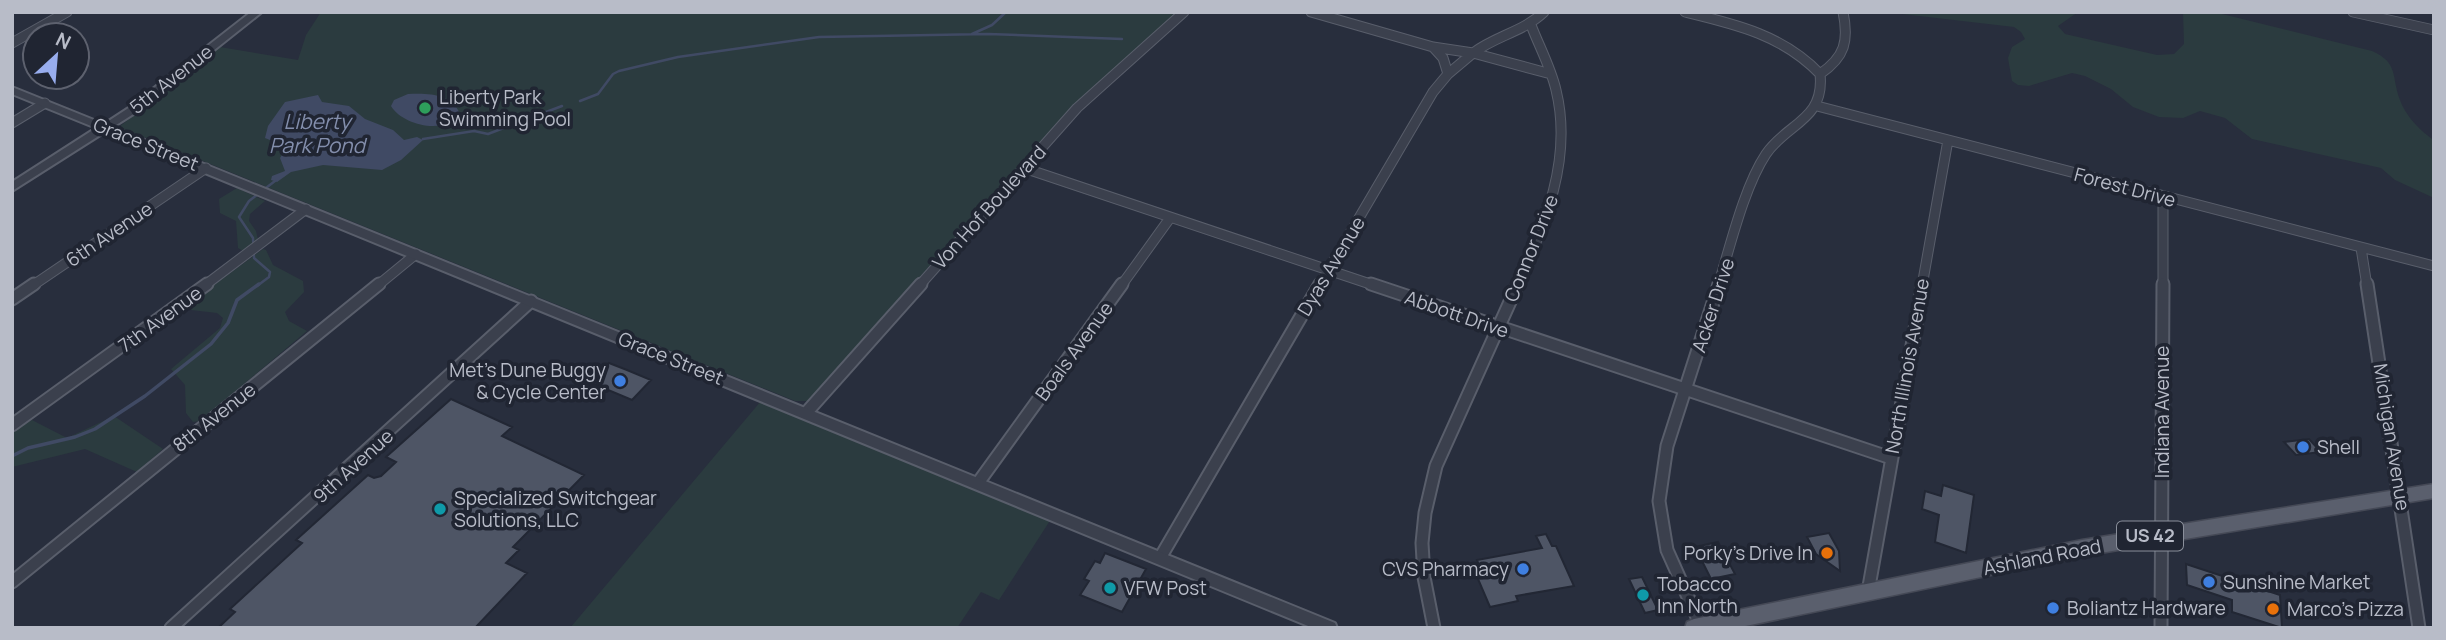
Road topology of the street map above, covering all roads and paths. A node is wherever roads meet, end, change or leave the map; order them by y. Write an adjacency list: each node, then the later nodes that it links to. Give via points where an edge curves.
1 (67, 12): 11 (street)
2 (257, 12): 21 (street, 5th Avenue)
3 (1184, 12): 24 (street, Von Hof Boulevard, via 1094,91)
4 (1311, 12): 12 (street)
5 (1544, 12): 9 (street)
6 (1685, 12): 16 (street, via 1763,34 1798,53)
7 (1843, 12): 16 (street, via 1844,52)
8 (2353, 12): 10 (street)
9 (1531, 25): 13 (street); 15 (street, Connor Drive)
10 (2434, 30)
11 (12, 43)
12 (1433, 47): 13 (street); 14 (street)
13 (1473, 53): 14 (street, Dyas Avenue); 15 (street)
14 (1448, 74): 32 (street, Dyas Avenue)
15 (1551, 74): 35 (street, Connor Drive, via 1561,121 1560,172 1537,242)
16 (1819, 74): 19 (street)
17 (12, 90): 18 (street, Grace Street)
18 (45, 103): 20 (street); 21 (street, Grace Street)
19 (1817, 106): 22 (street, Forest Drive); 36 (street, Acker Drive, via 1772,146 1758,168)
20 (12, 123)
21 (107, 128): 23 (street, Grace Street); 25 (street, 5th Avenue)
22 (1948, 140): 26 (street, Forest Drive); 39 (street, North Illinois Avenue)
23 (206, 168): 27 (street, Grace Street); 33 (street, 6th Avenue)
24 (1024, 168): 28 (street, Abbott Drive); 37 (street, Von Hof Boulevard)
25 (12, 187)
26 (2163, 197): 29 (street, Forest Drive); 43 (street, Indiana Avenue)
27 (306, 209): 30 (street, Grace Street); 38 (street, 7th Avenue)
28 (1170, 218): 32 (street, Abbott Drive); 40 (street, Boals Avenue)
29 (2361, 248): 31 (street, Forest Drive); 42 (street, Michigan Avenue)
30 (416, 254): 34 (street, Grace Street); 45 (street, 8th Avenue)
31 (2434, 266)
32 (1328, 270): 35 (street, Abbott Drive); 44 (street, Dyas Avenue)
33 (12, 299)
34 (531, 301): 37 (street, Grace Street); 48 (street, 9th Avenue)
35 (1498, 327): 36 (street, Abbott Drive); 50 (street, Connor Drive, via 1441,450 1424,513 1422,560)
36 (1685, 390): 39 (street, Abbott Drive); 47 (street, Acker Drive, via 1662,471 1659,501 1668,556)
37 (806, 413): 40 (street, Grace Street)
38 (12, 425)
39 (1891, 458): 46 (street, North Illinois Avenue)
40 (978, 484): 44 (street, Grace Street)
41 (2434, 491): 42 (main road, Ashland Road / US 42)
42 (2401, 496): 43 (main road, Ashland Road / US 42); 52 (street, Michigan Avenue)
43 (2162, 534): 46 (main road, Ashland Road / US 42); 51 (street, Indiana Avenue)
44 (1160, 558): 49 (street, Grace Street)
45 (12, 582)
46 (1868, 592): 47 (main road, Ashland Road / US 42)
47 (1698, 627)
48 (171, 628)
49 (1330, 628)
50 (1434, 628)
51 (2161, 628)
52 (2419, 628)

